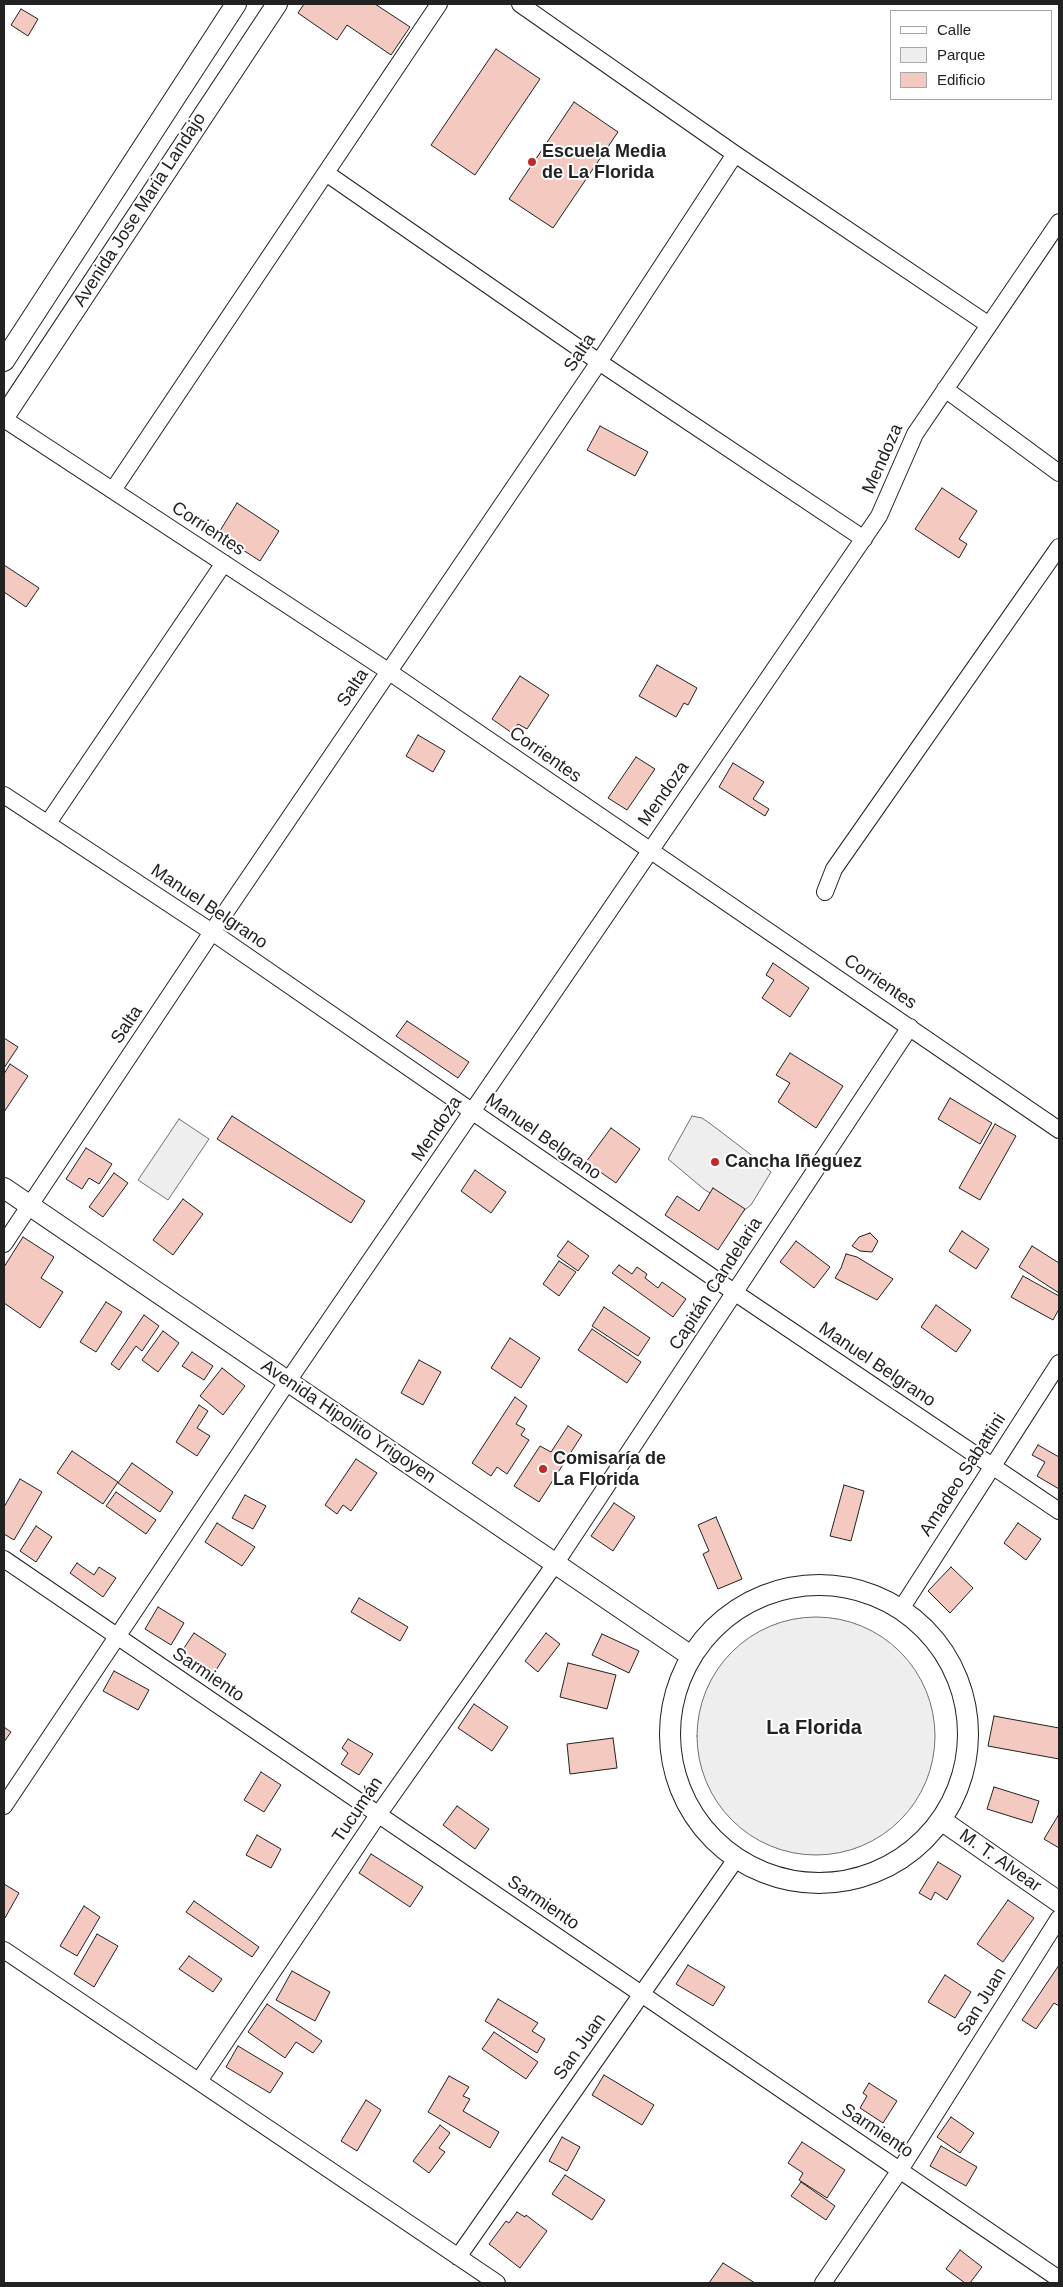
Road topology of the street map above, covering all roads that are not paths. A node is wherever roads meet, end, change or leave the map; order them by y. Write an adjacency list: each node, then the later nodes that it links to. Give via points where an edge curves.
1 (236, 4): 9 (street, Avenida Jose Maria Landajo)
2 (277, 4): 12 (street, Avenida Jose Maria Landajo)
3 (439, 4): 6 (street)
4 (520, 4): 5 (street)
5 (734, 154): 8 (street); 10 (street, Salta)
6 (326, 173): 10 (street); 14 (street)
7 (1059, 222): 8 (street, Mendoza)
8 (989, 325): 11 (street, Mendoza)
9 (4, 361)
10 (599, 362): 15 (street); 18 (street, Salta)
11 (945, 389): 13 (street); 15 (street, Mendoza, via 915,434 880,516)
12 (4, 418): 14 (street, Corrientes)
13 (1059, 472)
14 (113, 490): 17 (street, Corrientes)
15 (864, 539): 21 (street, Mendoza)
16 (1059, 547): 22 (street, via 834,869)
17 (224, 563): 18 (street, Corrientes); 20 (street)
18 (388, 671): 21 (street, Corrientes); 23 (street, Salta)
19 (4, 796): 20 (street, Manuel Belgrano)
20 (48, 823): 23 (street, Manuel Belgrano)
21 (649, 851): 24 (street, Corrientes); 25 (street, Mendoza)
22 (824, 892)
23 (212, 932): 25 (street, Manuel Belgrano); 28 (street, Salta)
24 (910, 1027): 26 (street, Corrientes); 30 (street, Capitán Candelaria)
25 (473, 1113): 30 (street, Manuel Belgrano); 32 (street, Mendoza)
26 (1059, 1130)
27 (4, 1188): 28 (street, Avenida Hipolito Yrigoyen)
28 (30, 1206): 29 (street, Salta); 32 (street, Avenida Hipolito Yrigoyen)
29 (4, 1244)
30 (734, 1292): 33 (street, Manuel Belgrano); 36 (street, Capitán Candelaria)
31 (1059, 1363): 33 (street, Amadeo Sabattini)
32 (288, 1381): 36 (street, Avenida Hipolito Yrigoyen); 38 (street, Mendoza)
33 (992, 1466): 34 (street, Manuel Belgrano); 37 (street, Amadeo Sabattini)
34 (1059, 1511)
35 (4, 1560): 38 (street, Sarmiento)
36 (555, 1564): 39 (street, Avenida Hipolito Yrigoyen); 41 (street, Tucumán)
37 (901, 1608): 39 (street, via 865,1592 845,1588 826,1585 786,1588 749,1602 716,1625); 42 (street, via 931,1634 953,1668 965,1705 968,1745 959,1784)
38 (117, 1637): 40 (street, Mendoza); 41 (street, Sarmiento)
39 (691, 1656): 43 (street, via 676,1691 669,1729 673,1767 686,1803 707,1835)
40 (4, 1806)
41 (378, 1815): 47 (street, Sarmiento); 48 (street, Tucumán)
42 (941, 1820): 43 (street, via 915,1848 883,1869 847,1882 808,1884 770,1876); 44 (street, M. T. Alvear)
43 (736, 1860): 47 (street, San Juan)
44 (1059, 1902)
45 (1059, 1918): 49 (street, San Juan)
46 (4, 1950): 48 (street)
47 (642, 1994): 49 (street, Sarmiento); 50 (street, San Juan)
48 (199, 2081): 50 (street)
49 (900, 2170): 51 (street, Sarmiento); 53 (street, San Juan)
50 (458, 2257): 52 (street)
51 (1059, 2279)
52 (497, 2283)
53 (823, 2283)

